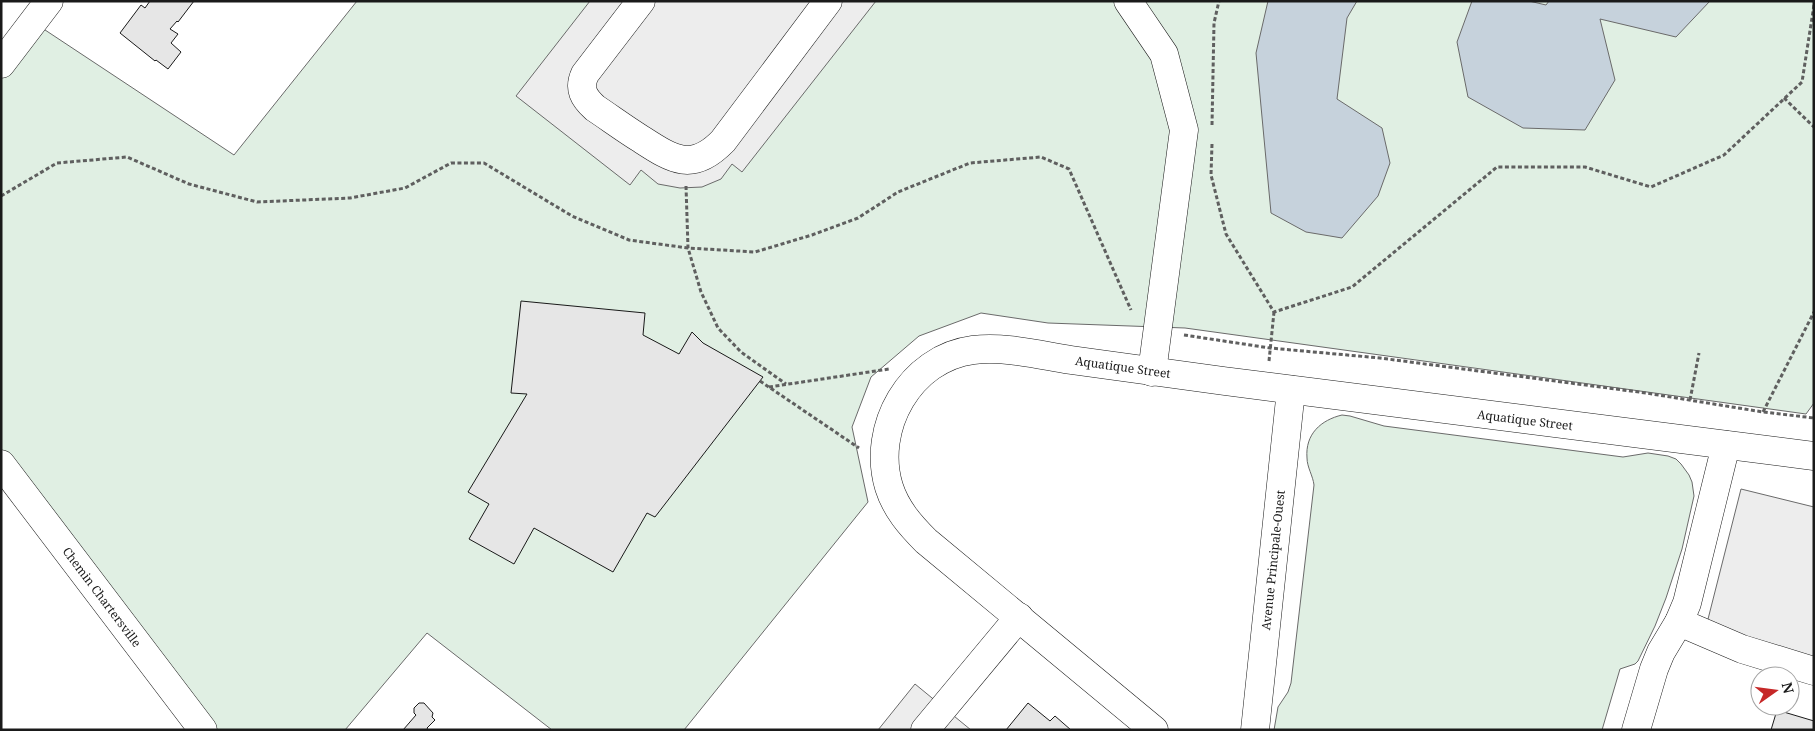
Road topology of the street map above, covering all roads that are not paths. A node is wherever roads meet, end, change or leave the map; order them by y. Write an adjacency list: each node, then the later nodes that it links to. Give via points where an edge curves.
1 (48, 1): 5 (street)
2 (641, 1): 3 (street, via 585,74 583,94 595,108 666,155 680,160 699,158 723,141)
3 (828, 1)
4 (1128, 1): 6 (street, via 1164,54 1184,130)
5 (1, 64)
6 (1152, 372): 7 (street, Aquatique Street); 11 (street, Aquatique Street, via 1018,352 972,350 937,362 919,374 896,406 888,428 885,466 888,486 906,521)
7 (1278, 388): 8 (street, Aquatique Street); 17 (street, Avenue Principale-Ouest)
8 (1726, 445): 9 (street, Aquatique Street); 12 (street, via 1692,586)
9 (1814, 456)
10 (1, 464): 14 (street, Chemin Chartersville)
11 (1019, 617): 15 (street); 16 (street, Aquatique Street)
12 (1679, 622): 13 (street, via 1742,649); 18 (street, via 1654,669)
13 (1814, 671)
14 (203, 730)
15 (925, 730)
16 (1154, 730)
17 (1255, 730)
18 (1636, 730)

